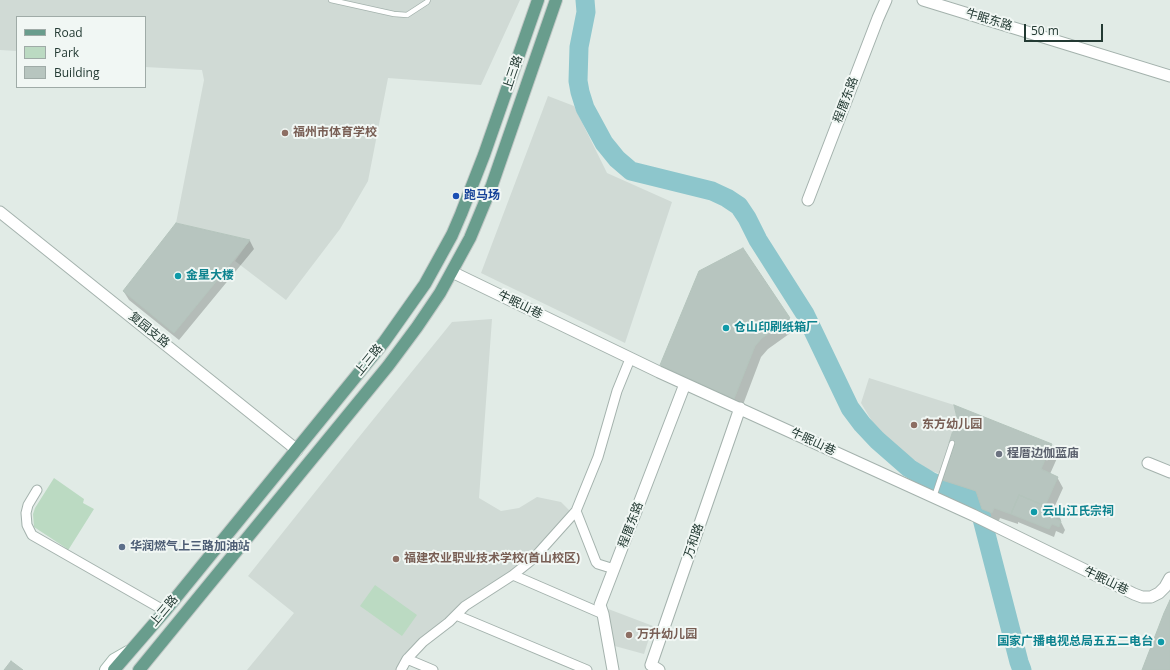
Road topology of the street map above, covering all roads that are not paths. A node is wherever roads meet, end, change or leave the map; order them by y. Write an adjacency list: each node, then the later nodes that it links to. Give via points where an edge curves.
1 (331, 0): 2 (lane, via 394,14 407,14)
2 (428, 0)
3 (538, 0): 15 (main road, 上三路, via 477,173 443,252 397,324)
4 (556, 0): 10 (main road, 上三路, via 492,185 470,238)
5 (886, 0): 8 (street, 程厝东路)
6 (923, 0): 7 (street, 牛眠东路)
7 (1170, 76)
8 (808, 200)
9 (0, 212): 15 (street, 复园支路)
10 (452, 272): 11 (street, 牛眠山巷); 31 (main road, 上三路, via 428,312 388,366)
11 (630, 359): 12 (street, 牛眠山巷); 20 (street, via 616,391 598,457)
12 (685, 384): 13 (street, 牛眠山巷); 21 (street, 程厝东路)
13 (740, 408): 19 (street, 牛眠山巷); 36 (street, 万和路, via 651,665)
14 (952, 444): 19 (lane)
15 (297, 450): 24 (main road, 上三路)
16 (1148, 463): 17 (street)
17 (1170, 472)
18 (38, 490): 24 (street, via 26,513 27,525 32,534)
19 (935, 495): 23 (street, 牛眠山巷, via 990,525 1142,597 1151,597 1159,593)
20 (576, 511): 21 (street, via 596,562); 22 (street, via 537,555)
21 (614, 569): 25 (street, 程厝东路, via 600,605)
22 (513, 575): 25 (street); 26 (street, via 467,604)
23 (1170, 578)
24 (165, 611): 27 (main road, 上三路)
25 (603, 614): 35 (street, 程厝东路)
26 (456, 615): 28 (street); 34 (street)
27 (131, 650): 29 (main road, via 114,660); 30 (main road, 上三路)
28 (407, 659): 32 (street); 33 (street)
29 (106, 670)
30 (114, 670)
31 (138, 670)
32 (401, 670)
33 (433, 670)
34 (588, 670)
35 (613, 670)
36 (659, 670)

